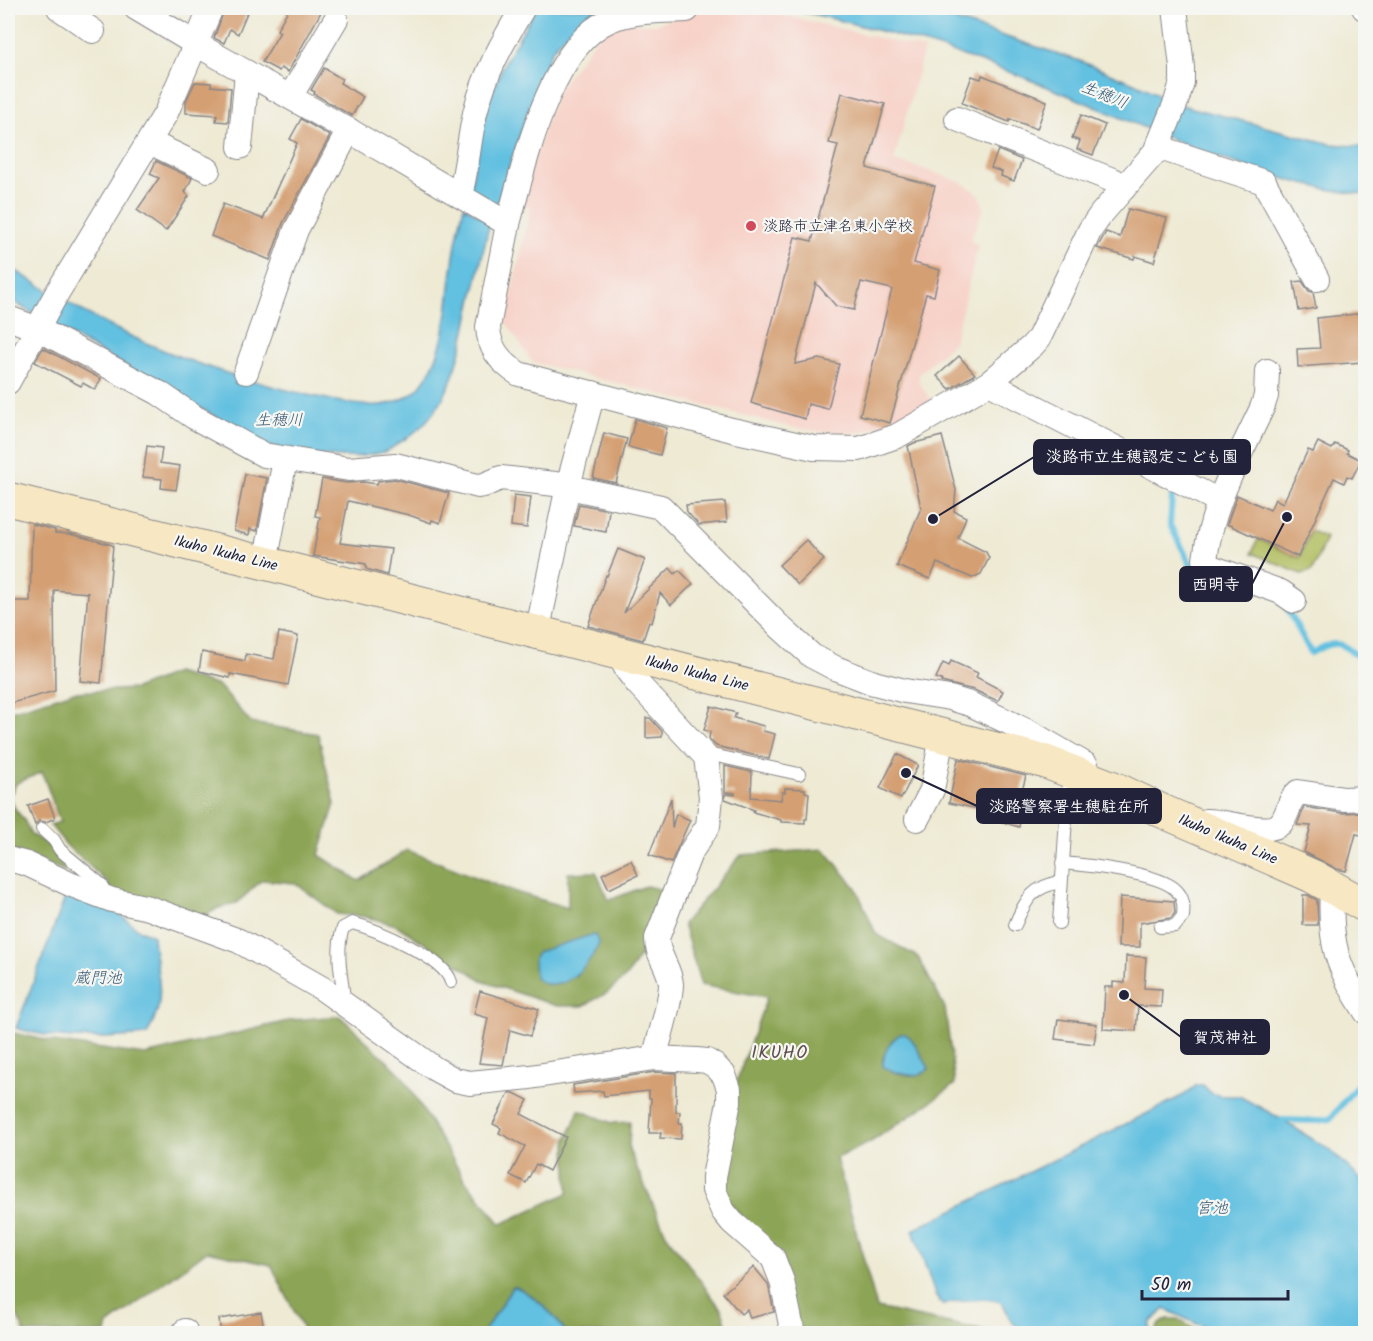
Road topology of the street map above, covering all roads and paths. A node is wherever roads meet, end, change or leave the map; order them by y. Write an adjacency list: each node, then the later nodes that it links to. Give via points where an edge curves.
1 (59, 8): 8 (street)
2 (136, 8): 9 (street)
3 (211, 8): 9 (street)
4 (523, 8): 19 (street, via 502,43 481,92)
5 (1175, 8): 15 (street, via 1182,82)
6 (687, 10): 20 (street, via 609,20 589,34 568,57 549,95)
7 (336, 19): 11 (street)
8 (93, 31)
9 (196, 45): 10 (street); 14 (street)
10 (247, 73): 11 (street); 16 (street)
11 (290, 97): 13 (street)
12 (957, 119): 18 (street, via 1115,181)
13 (349, 130): 19 (street); 25 (street, via 296,230)
14 (149, 142): 17 (street); 23 (street)
15 (1159, 142): 18 (street); 21 (street, via 1264,182)
16 (240, 147)
17 (208, 170)
18 (1124, 188): 27 (street, via 1090,230 1039,338)
19 (462, 196): 20 (street)
20 (502, 221): 28 (street, via 488,327 496,356 519,374)
21 (1317, 279)
22 (8, 318): 23 (street)
23 (40, 325): 26 (street); 29 (street, via 194,417 256,451)
24 (1267, 371): 32 (street, via 1262,408)
25 (246, 372)
26 (8, 382)
27 (989, 383): 28 (street, via 897,436 859,449 814,448); 32 (street)
28 (593, 393): 30 (street)
29 (285, 460): 30 (street, via 349,469 396,465 478,486 501,478); 33 (street)
30 (568, 486): 35 (street); 41 (street, via 661,507 780,627 822,662 882,685 970,704 1029,732)
31 (8, 499): 33 (main road, Ikuho Ikuha Line)
32 (1220, 501): 34 (street, via 1208,539 1208,563)
33 (265, 563): 35 (main road, Ikuho Ikuha Line)
34 (1294, 601)
35 (537, 633): 36 (main road, Ikuho Ikuha Line)
36 (619, 654): 37 (main road, Ikuho Ikuha Line); 38 (street, via 642,690)
37 (942, 736): 39 (main road, Ikuho Ikuha Line); 43 (street, via 932,790)
38 (703, 753): 40 (lane); 58 (street, via 708,761 710,819 690,853 657,938 671,985)
39 (1069, 770): 41 (main road, Ikuho Ikuha Line); 47 (lane)
40 (799, 774)
41 (1136, 798): 44 (main road, Ikuho Ikuha Line)
42 (1365, 798): 44 (street, via 1298,792 1282,821 1274,827 1235,826 1212,820)
43 (916, 819)
44 (1189, 823): 49 (main road, Ikuho Ikuha Line)
45 (42, 829): 50 (lane, via 60,850 102,885)
46 (8, 859): 50 (street)
47 (1062, 862): 48 (lane); 54 (lane, via 1126,871 1172,886 1183,900 1183,916 1175,926)
48 (1061, 882): 52 (lane); 53 (lane, via 1047,884 1033,893)
49 (1332, 888): 51 (main road, Ikuho Ikuha Line); 57 (street, via 1334,951)
50 (98, 894): 56 (street, via 239,941)
51 (1365, 906)
52 (1059, 923)
53 (1015, 924)
54 (1160, 927)
55 (451, 982): 56 (lane, via 446,973 415,950 352,923 343,928 341,935)
56 (345, 1005): 58 (street, via 435,1069 470,1083)
57 (1365, 1012)
58 (654, 1058): 59 (street, via 706,1061 724,1075 729,1102 714,1190 732,1222 773,1258)
59 (793, 1334)

